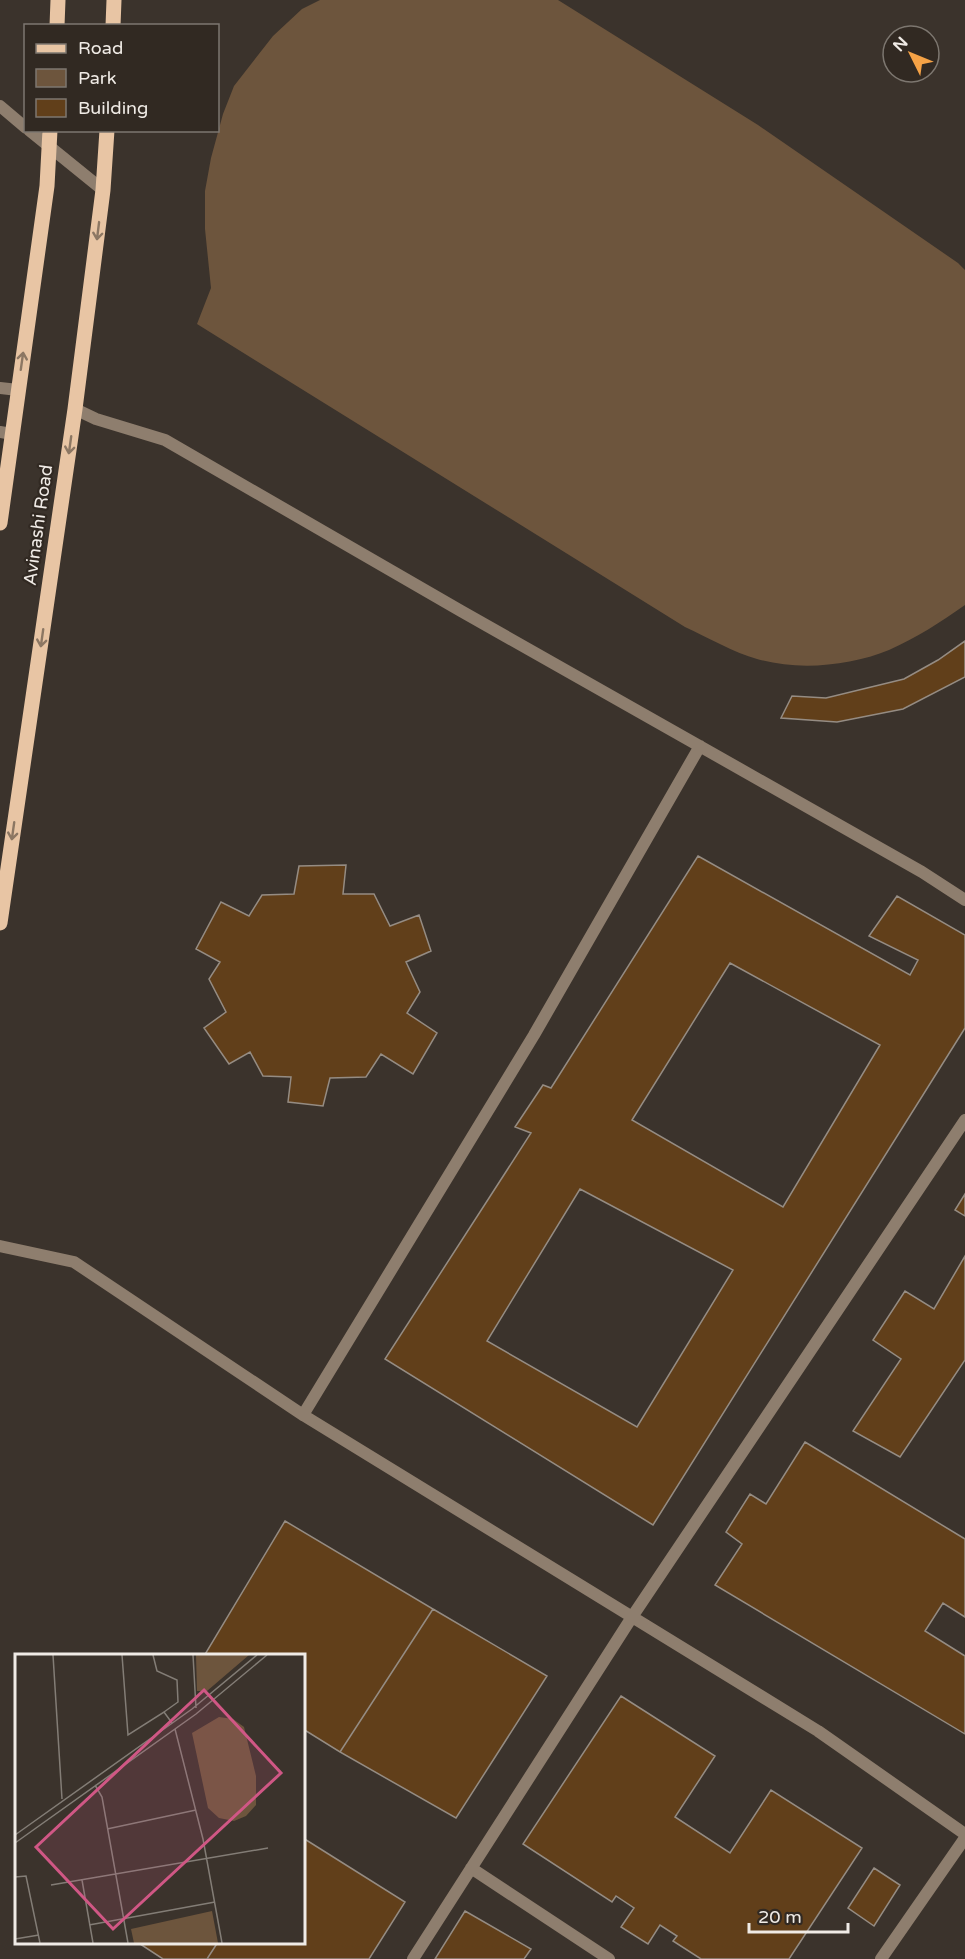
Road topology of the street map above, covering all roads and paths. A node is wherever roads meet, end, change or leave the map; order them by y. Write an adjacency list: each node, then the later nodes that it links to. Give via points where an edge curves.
1 (58, 0): 3 (main road)
2 (114, 0): 4 (main road)
3 (57, 24)
4 (113, 24)
5 (0, 106): 6 (street)
6 (24, 126)
7 (31, 132): 10 (street)
8 (51, 132): 10 (main road)
9 (106, 132): 11 (main road, Avinashi Road)
10 (50, 148): 11 (street); 13 (main road, one-way to 10)
11 (103, 190): 14 (main road, Avinashi Road, one-way to 14)
12 (0, 388): 13 (street)
13 (18, 390): 15 (main road)
14 (75, 409): 17 (street, via 165,440); 19 (main road, Avinashi Road, one-way to 19)
15 (6, 433): 16 (main road)
16 (0, 523)
17 (700, 746): 18 (street); 22 (street, via 534,1035)
18 (965, 900)
19 (0, 923)
20 (965, 1120): 23 (street)
21 (0, 1246): 22 (street, via 74,1262)
22 (303, 1415): 23 (street)
23 (632, 1617): 24 (street, via 818,1731); 25 (street)
24 (965, 1836): 28 (street)
25 (471, 1868): 26 (street); 27 (street)
26 (412, 1959)
27 (609, 1959)
28 (881, 1959)

